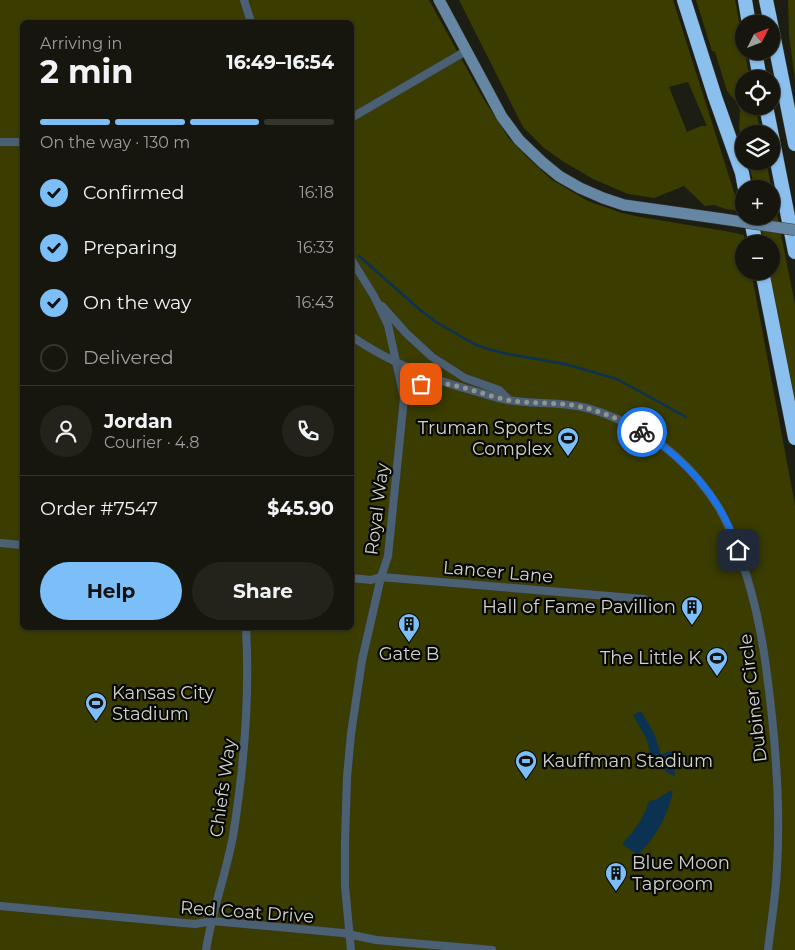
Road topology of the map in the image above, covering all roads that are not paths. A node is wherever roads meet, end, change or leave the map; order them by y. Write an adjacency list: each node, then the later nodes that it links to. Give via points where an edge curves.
1 (244, 0): 10 (street)
2 (438, 0): 11 (main road)
3 (684, 0): 18 (highway)
4 (745, 0): 7 (highway)
5 (766, 0): 8 (highway)
6 (775, 0): 9 (highway)
7 (748, 15)
8 (769, 15)
9 (772, 15)
10 (250, 20)
11 (466, 51): 14 (street); 19 (main road, bridge, via 502,117 519,140 559,176 580,188 624,205)
12 (778, 60): 17 (highway)
13 (768, 115): 20 (highway)
14 (354, 116)
15 (0, 142): 16 (street)
16 (20, 142)
17 (795, 144)
18 (743, 180)
19 (795, 230)
20 (795, 252)
21 (354, 265): 23 (street, Royal Way)
22 (764, 280): 29 (highway)
23 (374, 296): 25 (street, Royal Way, via 388,324); 28 (street, via 432,357 465,378 499,390)
24 (354, 338): 25 (street, Dubiner Circle)
25 (397, 363): 26 (street, Dubiner Circle); 27 (street, Royal Way)
26 (450, 385): 27 (street, via 421,384); 28 (street, Dubiner Circle)
27 (404, 398): 32 (street, Royal Way, via 388,556)
28 (509, 400): 42 (street, Dubiner Circle, via 592,409 644,433 674,454 697,479 730,528 753,597 773,714 778,839)
29 (795, 438)
30 (0, 543): 31 (street)
31 (20, 545)
32 (381, 577): 33 (street, Lancer Lane, via 371,580); 34 (street, Lancer Lane); 38 (street, Royal Way, via 362,660 347,770 346,886)
33 (354, 578)
34 (644, 599)
35 (246, 630): 37 (street, Chiefs Way, via 247,704 242,768 233,837)
36 (0, 906): 37 (street, Red Coat Drive, via 195,924)
37 (212, 921): 38 (street, Red Coat Drive); 39 (street, Chiefs Way)
38 (350, 935): 40 (street, Royal Way); 41 (street, Red Coat Drive)
39 (206, 950)
40 (351, 950)
41 (492, 950)
42 (768, 950)

